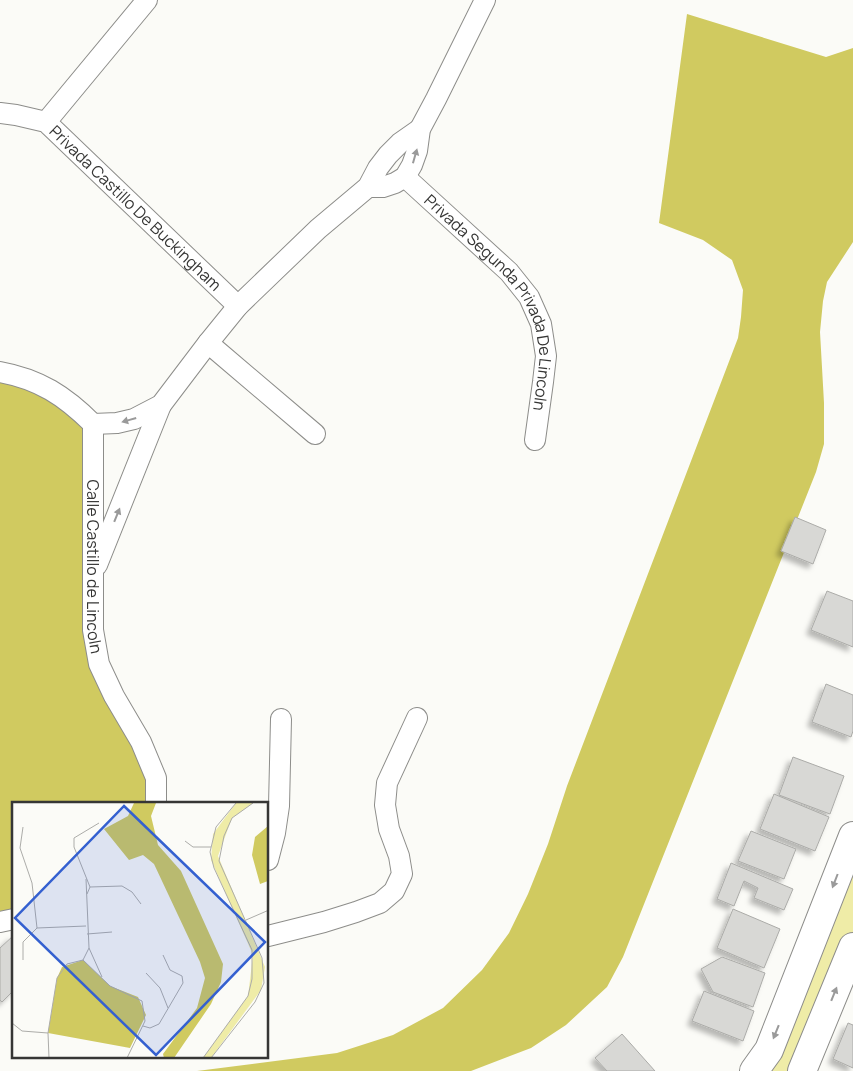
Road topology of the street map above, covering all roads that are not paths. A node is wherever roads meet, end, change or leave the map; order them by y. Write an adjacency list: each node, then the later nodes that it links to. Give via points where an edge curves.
1 (147, 0): 4 (street, Privada Castillo De Buckingham)
2 (485, 0): 5 (street)
3 (0, 113): 4 (street, Privada Castillo De Buckingham)
4 (46, 122): 8 (street, Privada Castillo De Buckingham)
5 (420, 129): 6 (street, one-way to 5, via 415,158); 7 (street, via 388,155)
6 (405, 178): 7 (street, via 383,187); 14 (street, Privada Segunda Privada De Lincoln, via 509,272 529,297 541,324 546,356)
7 (368, 187): 8 (street, via 318,229)
8 (238, 306): 9 (street)
9 (208, 343): 11 (street); 13 (street)
10 (0, 372): 12 (street, via 18,375 48,388 75,406)
11 (161, 405): 12 (street, one-way to 12, via 134,419); 15 (street, one-way to 11)
12 (93, 424): 15 (street, Calle Castillo de Lincoln)
13 (315, 434)
14 (534, 440)
15 (92, 576): 18 (street, Calle Castillo de Lincoln, via 93,630 99,664 141,742 156,778)
16 (417, 718): 21 (street, via 387,784 385,805 402,874 394,891 380,903 356,912)
17 (281, 719): 20 (street, via 279,806)
18 (156, 802)
19 (853, 836): 23 (street, one-way to 23, via 769,1050)
20 (269, 856)
21 (269, 936)
22 (853, 947): 24 (street, one-way to 22)
23 (754, 1071)
24 (802, 1071)

